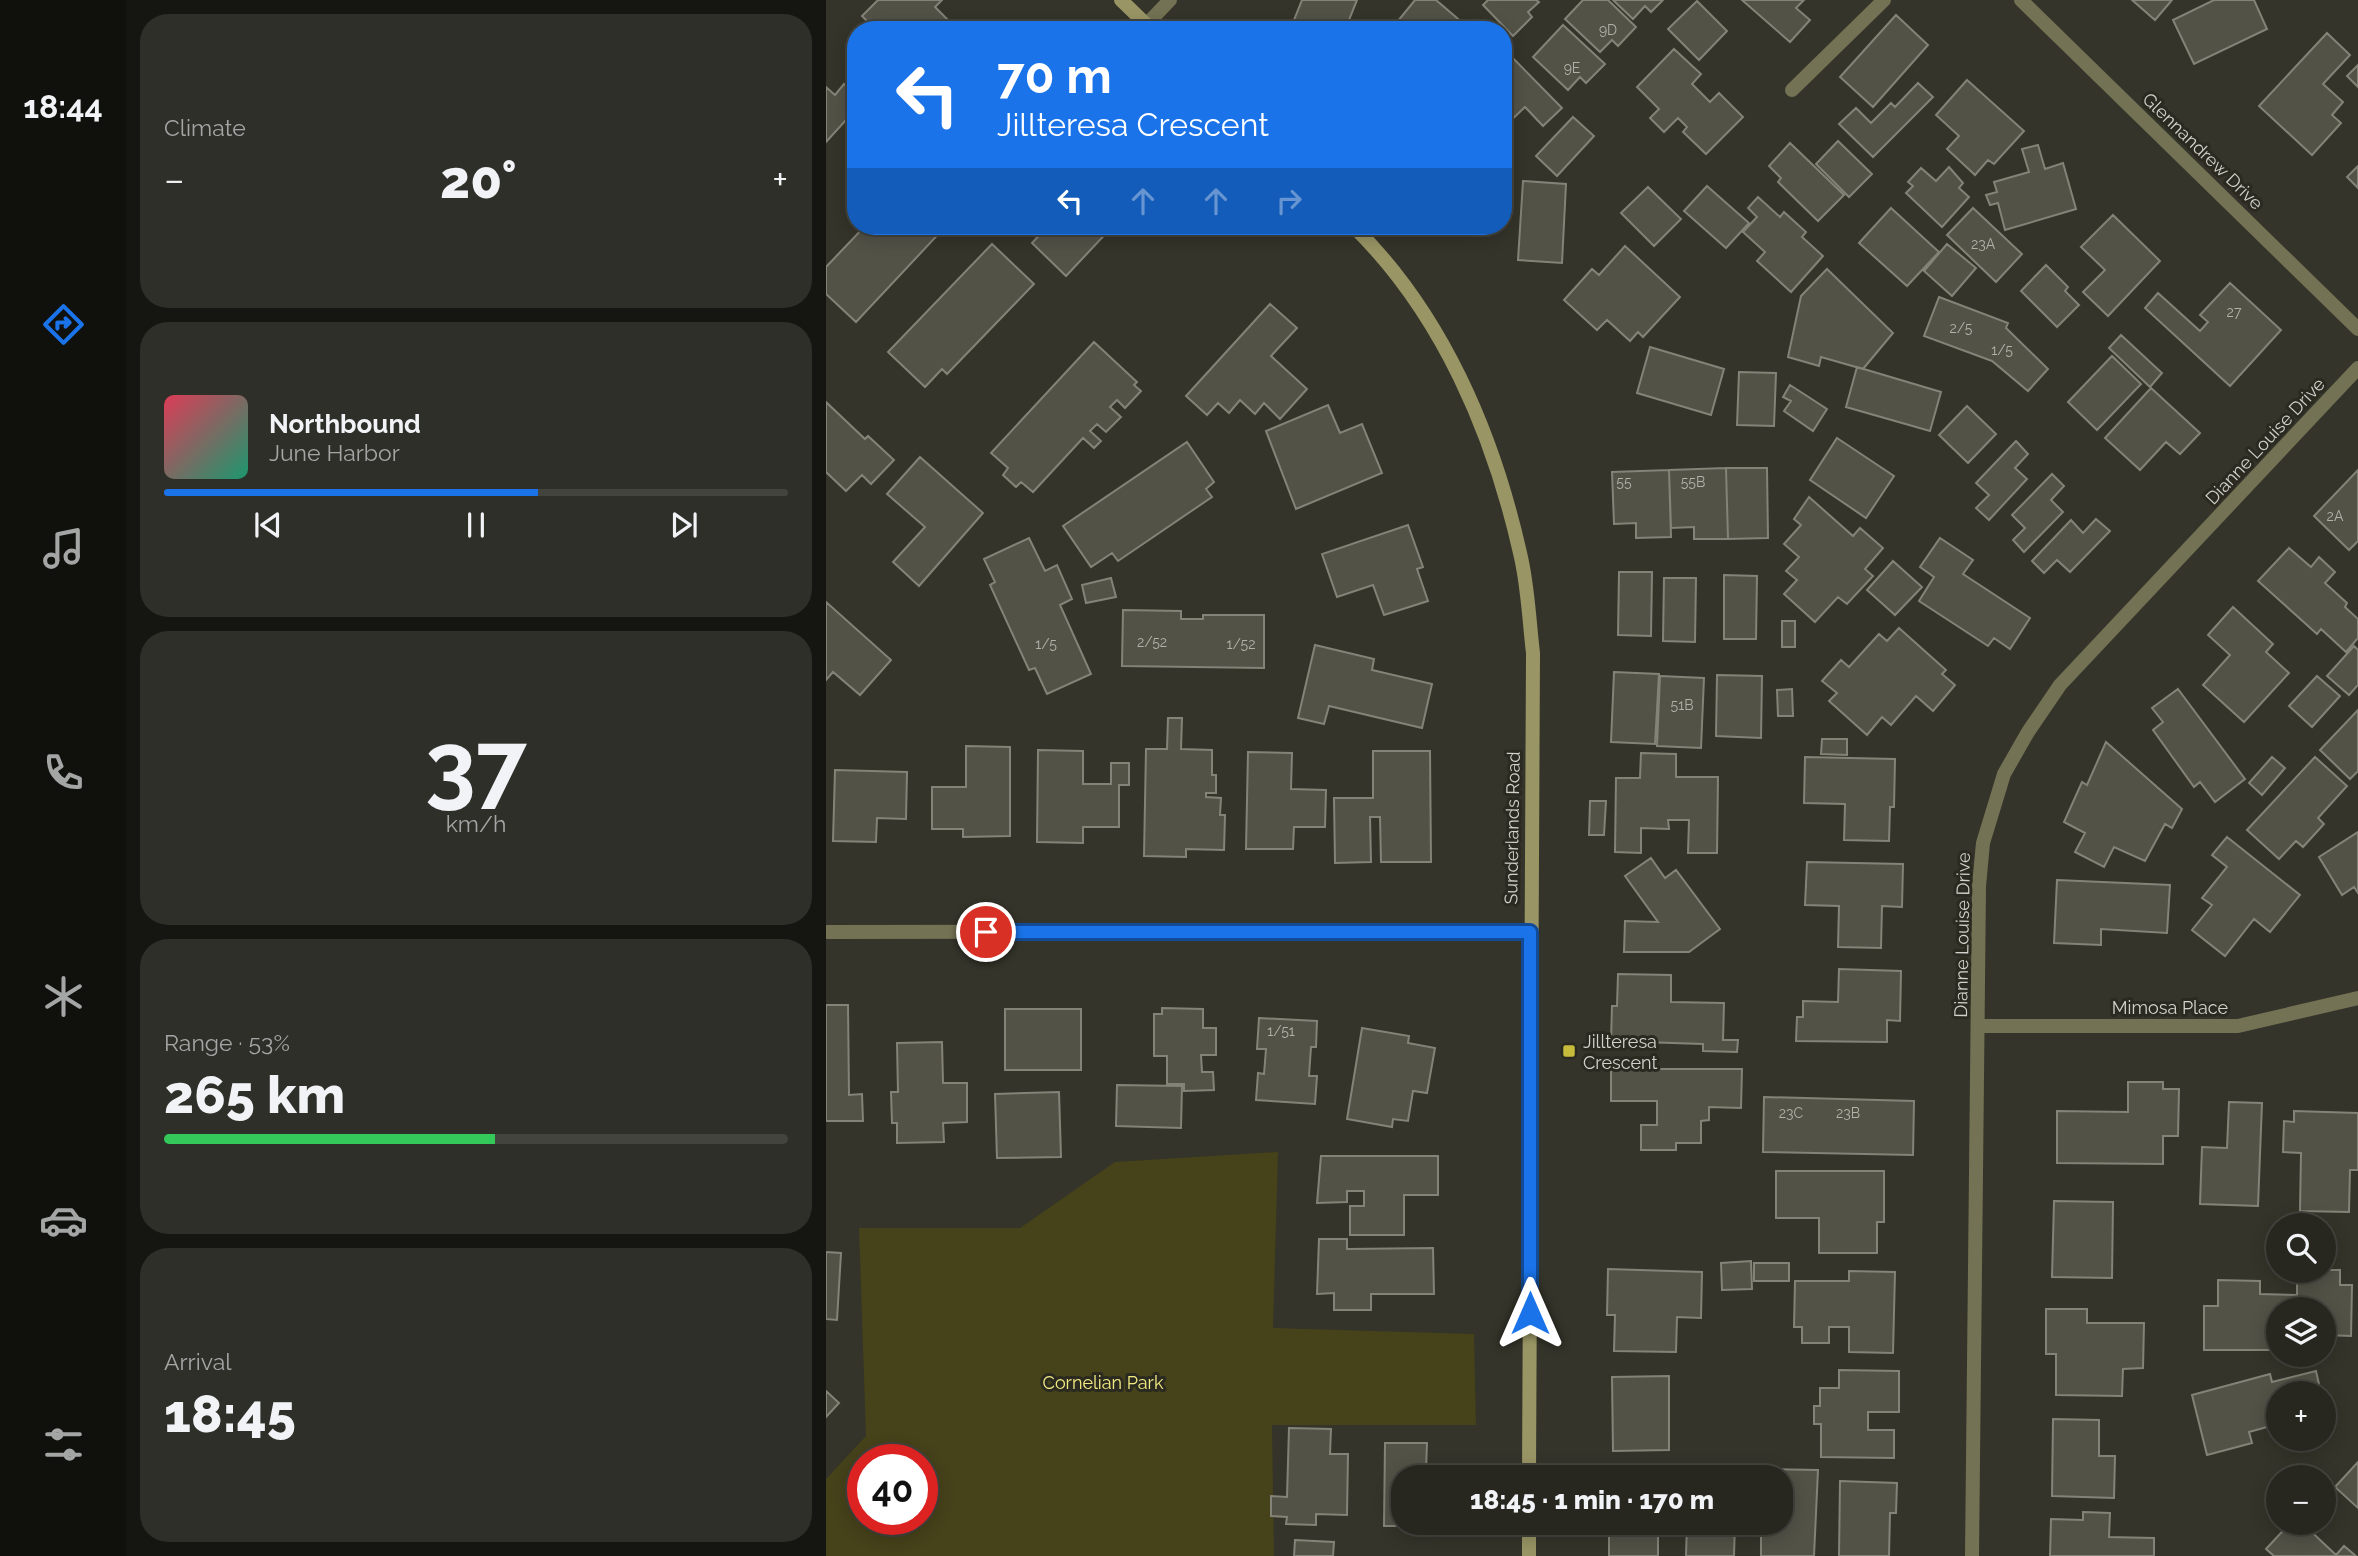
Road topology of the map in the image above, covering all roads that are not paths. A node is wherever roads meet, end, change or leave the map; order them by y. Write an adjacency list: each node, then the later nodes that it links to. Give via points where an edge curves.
1 (1121, 0): 5 (street)
2 (1170, 0): 6 (street)
3 (1884, 0): 7 (street)
4 (2025, 1): 9 (street, Glennandrew Drive)
5 (1143, 21)
6 (1154, 21)
7 (1792, 90)
8 (1362, 235): 12 (street, Sunderlands Road, via 1425,314 1467,389 1500,477 1521,555 1533,653)
9 (2358, 329)
10 (2358, 368): 14 (street, Dianne Louise Drive, via 2060,685 2013,756 1983,843)
11 (826, 932): 12 (street)
12 (1530, 932): 15 (street, Sunderlands Road)
13 (2358, 998): 14 (street, Mimosa Place, via 2238,1026)
14 (1980, 1026): 18 (street, Dianne Louise Drive)
15 (1529, 1465)
16 (1529, 1535): 17 (street)
17 (1529, 1556)
18 (1972, 1556)

